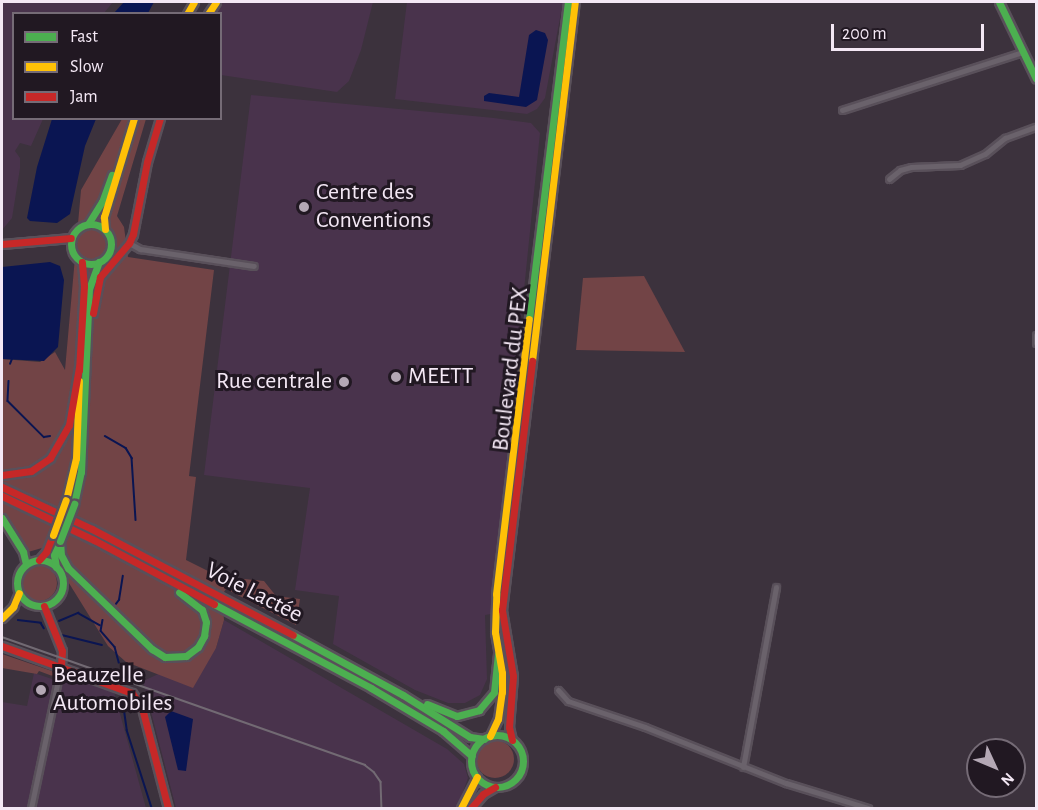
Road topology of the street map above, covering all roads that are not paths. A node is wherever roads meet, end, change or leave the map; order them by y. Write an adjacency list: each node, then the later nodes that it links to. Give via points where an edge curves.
1 (568, 2): 40 (main road, Boulevard du PEX, via 496,594)
2 (575, 2): 45 (main road, Boulevard du PEX, via 502,610 513,684 508,727)
3 (999, 2): 4 (main road)
4 (1023, 52): 5 (main road); 6 (street)
5 (1036, 80)
6 (842, 110)
7 (133, 120): 10 (main road)
8 (160, 120): 16 (main road)
9 (1036, 127): 11 (street, via 1005,138 986,154 960,165 911,167)
10 (126, 144): 12 (main road, via 102,202); 13 (main road, via 104,217)
11 (889, 179)
12 (88, 224): 13 (main road); 14 (main road)
13 (105, 229): 20 (main road, via 111,246)
14 (71, 238): 15 (main road); 18 (main road)
15 (56, 241): 17 (main road); 18 (main road)
16 (129, 243): 21 (street, via 140,249); 23 (main road, via 100,277)
17 (2, 244)
18 (71, 248): 19 (main road)
19 (82, 262): 20 (main road); 25 (main road)
20 (99, 262): 23 (main road, via 89,290)
21 (254, 266)
22 (1036, 335): 24 (street)
23 (88, 339): 30 (main road, bridge, via 81,472)
24 (1036, 343)
25 (79, 367): 26 (main road, via 69,425 50,458 31,471); 31 (main road, bridge, via 76,458 53,536)
26 (2, 475)
27 (2, 488): 42 (main road, Voie Lactée, via 92,529)
28 (2, 496): 34 (main road, Voie Lactée)
29 (2, 518): 32 (main road)
30 (60, 541): 33 (main road, via 54,555); 34 (main road, via 64,562 81,582 158,654 179,657 198,647 206,622 202,610 166,583)
31 (39, 560): 32 (main road); 33 (main road)
32 (26, 564): 36 (main road, via 17,581)
33 (56, 567): 37 (main road, via 62,587 55,600)
34 (165, 578): 46 (main road, Voie Lactée, via 405,706 461,744)
35 (776, 587): 47 (street)
36 (19, 593): 37 (main road, via 30,604); 38 (main road)
37 (44, 606): 41 (main road, via 62,651)
38 (2, 618)
39 (2, 646): 41 (main road)
40 (498, 654): 42 (main road, via 494,693 487,704 470,714 446,713); 44 (main road, Boulevard du PEX, via 502,692 498,719)
41 (61, 666): 50 (street); 51 (main road, via 129,690 137,697)
42 (369, 676): 44 (main road, Voie Lactée, via 470,737)
43 (558, 690): 47 (street, via 568,701)
44 (487, 737): 45 (main road, via 498,735); 46 (main road)
45 (512, 740): 49 (main road, via 522,752 522,768 513,781)
46 (472, 756): 48 (main road)
47 (743, 767): 54 (street)
48 (477, 777): 49 (main road); 52 (main road)
49 (495, 787): 53 (main road)
50 (31, 808)
51 (168, 808)
52 (461, 808)
53 (471, 808)
54 (868, 808)

